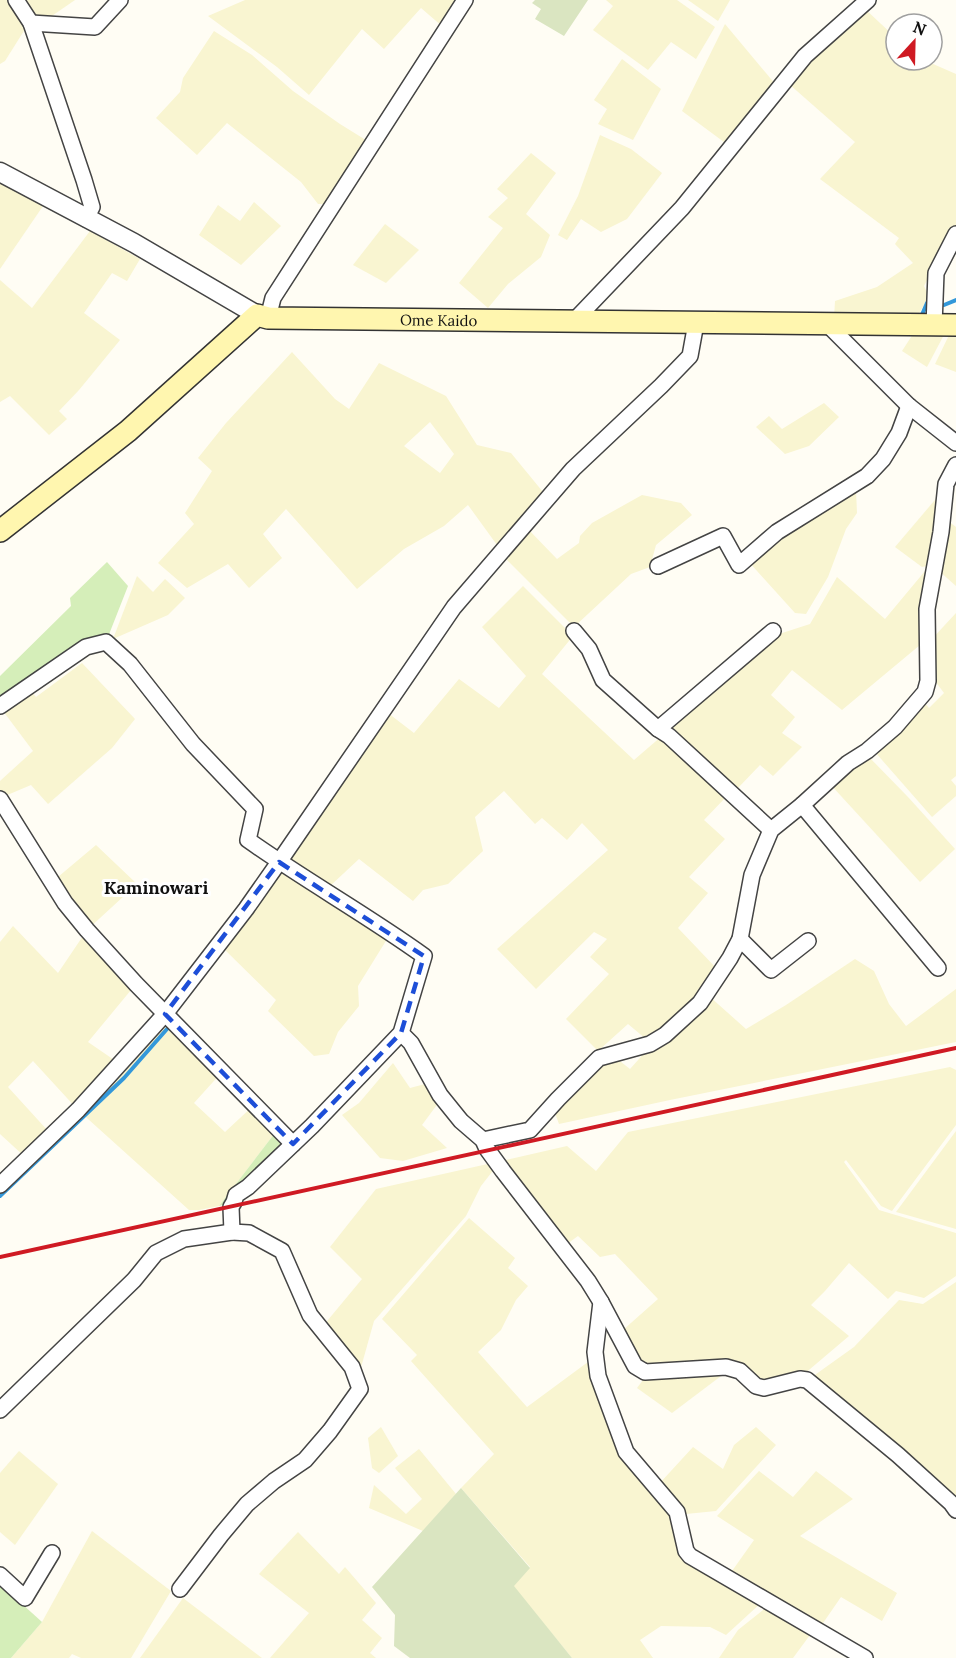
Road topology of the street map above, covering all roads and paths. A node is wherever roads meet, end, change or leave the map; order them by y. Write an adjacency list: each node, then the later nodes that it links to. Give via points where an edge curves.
1 (16, 0): 5 (street)
2 (120, 0): 5 (street, via 95,27)
3 (465, 0): 9 (street)
4 (868, 0): 10 (street, via 805,56 682,208)
5 (31, 23): 7 (street, via 92,207)
6 (0, 172): 7 (street)
7 (86, 219): 9 (street)
8 (956, 234): 13 (street, via 936,273)
9 (263, 317): 10 (main road, Ome Kaido); 18 (main road, via 128,431)
10 (573, 322): 11 (main road, Ome Kaido)
11 (696, 323): 12 (main road, Ome Kaido); 27 (street, via 690,356 573,469 454,607)
12 (828, 325): 13 (main road, Ome Kaido); 15 (street)
13 (934, 325): 14 (main road, Ome Kaido)
14 (956, 325)
15 (909, 406): 16 (street); 19 (street, via 899,433 867,476 777,532 739,565 723,536)
16 (956, 443)
17 (956, 465): 25 (street, via 946,484 927,609 925,692 895,727)
18 (0, 531)
19 (658, 566)
20 (574, 631): 23 (street, via 589,649 603,680)
21 (774, 631): 23 (street)
22 (0, 706): 27 (street, via 87,647 106,642 130,664 193,744 255,809 248,840)
23 (658, 729): 26 (street)
24 (0, 799): 31 (street, via 65,903)
25 (802, 806): 26 (street); 30 (street)
26 (771, 830): 28 (street, via 752,874)
27 (279, 862): 31 (street); 32 (street, via 424,957)
28 (740, 939): 29 (street, via 771,970); 33 (street, via 700,1003 665,1035 650,1044 599,1058 530,1130)
29 (808, 941)
30 (938, 968)
31 (165, 1014): 34 (street); 35 (street, via 78,1110)
32 (401, 1034): 33 (street, via 411,1043 440,1095); 34 (street)
33 (483, 1140): 37 (street)
34 (293, 1144): 36 (street, via 237,1195 231,1207)
35 (0, 1185)
36 (232, 1232): 38 (street, via 184,1239 156,1253 134,1280); 42 (street, via 249,1233 282,1251 310,1315 352,1366 360,1389 305,1460 247,1504)
37 (601, 1302): 39 (street, via 635,1366 645,1372 726,1367 740,1371 764,1388 807,1380 898,1455); 43 (street, via 595,1352 598,1376 626,1452 677,1512 686,1551)
38 (0, 1410)
39 (956, 1510)
40 (52, 1554): 41 (street, via 25,1598)
41 (0, 1575)
42 (180, 1589)
43 (865, 1658)

